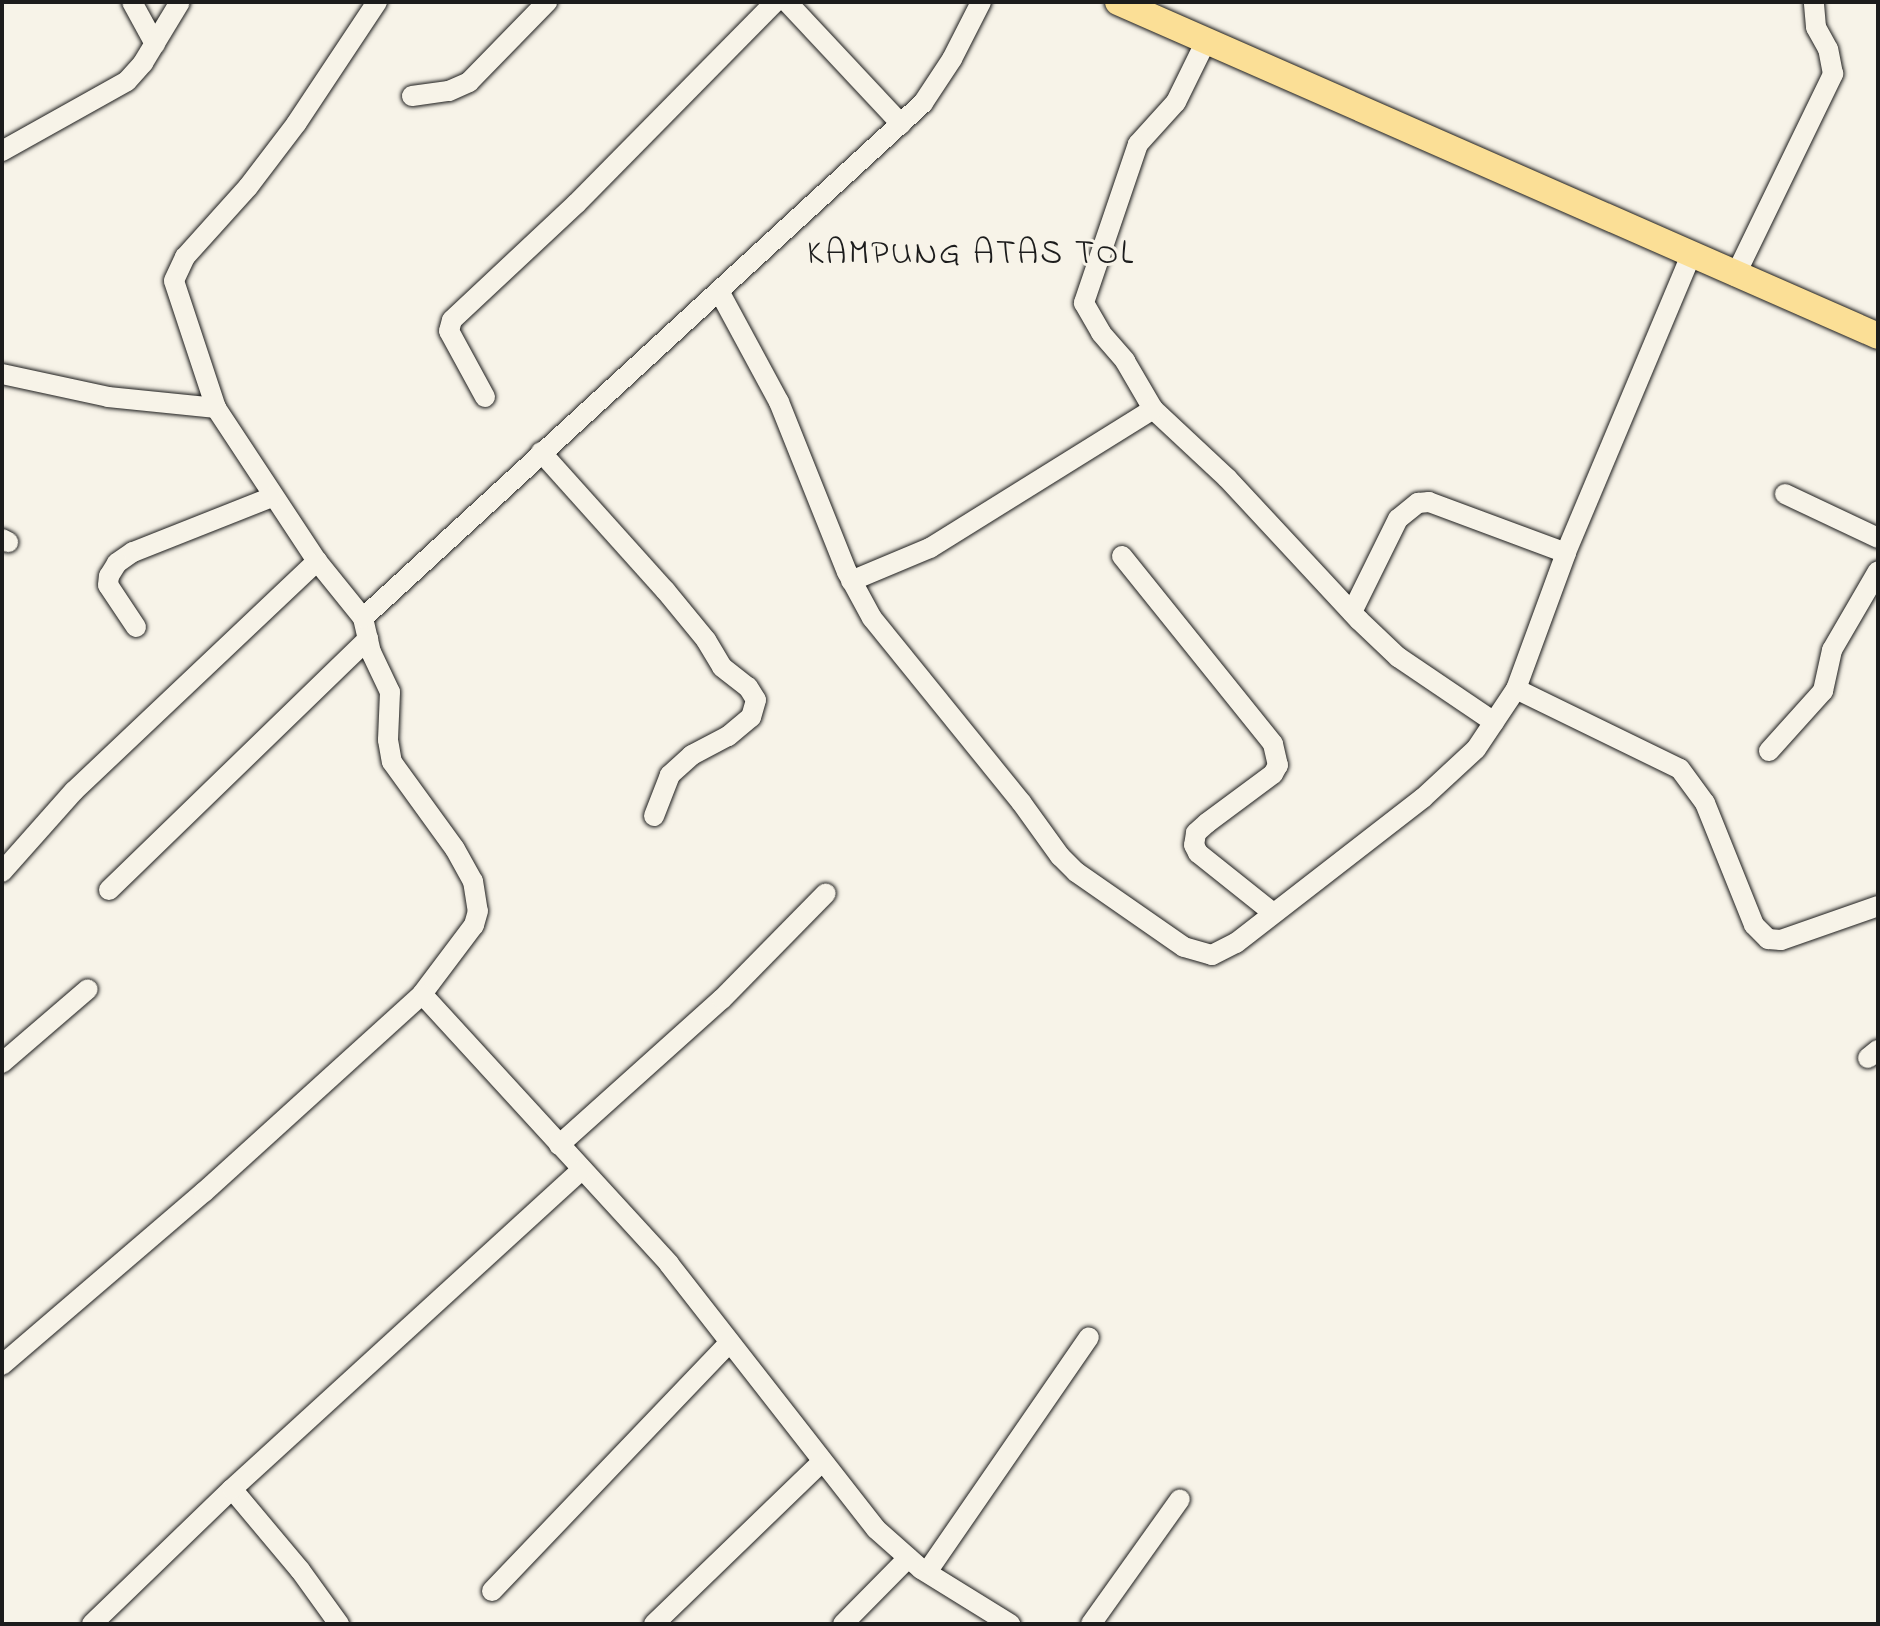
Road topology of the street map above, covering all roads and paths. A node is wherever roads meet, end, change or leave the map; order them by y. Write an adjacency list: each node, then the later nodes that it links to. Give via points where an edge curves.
1 (132, 2): 10 (street)
2 (180, 2): 10 (street)
3 (377, 2): 20 (street, via 296,124 179,268 174,281)
4 (547, 2): 11 (street, via 469,82)
5 (981, 2): 12 (street, via 937,83)
6 (1118, 2): 9 (main road)
7 (1814, 2): 15 (street, via 1816,27 1833,74)
8 (777, 4): 12 (street); 19 (street, via 452,320 449,331)
9 (1206, 41): 14 (main road); 21 (street, via 1176,102 1138,144 1085,292 1089,314)
10 (155, 44): 13 (street, via 112,92)
11 (412, 96)
12 (901, 124): 16 (street)
13 (2, 151)
14 (1691, 255): 15 (main road); 26 (street)
15 (1735, 276): 17 (main road)
16 (719, 291): 22 (street); 30 (street, via 779,402)
17 (1878, 336)
18 (2, 374): 20 (street, via 108,397)
19 (485, 397)
20 (216, 408): 24 (street)
21 (1153, 409): 30 (street, via 930,548); 31 (street, via 1227,478)
22 (541, 452): 32 (street); 38 (street, via 665,590 722,667 756,700 751,717 670,775)
23 (1785, 494): 25 (street)
24 (272, 497): 28 (street); 33 (street, via 117,563 108,585)
25 (1878, 538)
26 (1566, 553): 31 (street, via 1429,502 1418,503 1398,519); 35 (street)
27 (1122, 556): 43 (street, via 1273,744 1278,765 1273,774 1207,823 1196,833 1194,845)
28 (317, 561): 32 (street); 39 (street, via 74,791)
29 (1878, 571): 37 (street, via 1832,650 1823,691)
30 (851, 581): 43 (street, via 872,618 1076,872 1199,954 1221,951)
31 (1352, 612): 36 (street, via 1398,657)
32 (363, 618): 34 (street)
33 (136, 627)
34 (368, 639): 40 (street); 45 (street, via 390,692 392,762 466,866 477,895 474,925)
35 (1516, 689): 36 (street); 42 (street, via 1680,769 1705,803 1754,925 1768,939 1781,940)
36 (1494, 722): 43 (street, via 1476,749 1423,798)
37 (1769, 751)
38 (654, 816)
39 (2, 872)
40 (109, 890)
41 (826, 893): 47 (street, via 722,999)
42 (1878, 906)
43 (1272, 912)
44 (88, 989): 46 (street)
45 (422, 994): 47 (street); 51 (street, via 166,1226)
46 (2, 1063)
47 (559, 1145): 48 (street)
48 (582, 1169): 50 (street, via 669,1264); 53 (street)
49 (1089, 1337): 56 (street)
50 (730, 1342): 52 (street); 57 (street)
51 (2, 1365)
52 (822, 1462): 55 (street, via 876,1529); 60 (street)
53 (232, 1489): 58 (street); 59 (street)
54 (1180, 1499): 63 (street)
55 (908, 1558): 56 (street); 61 (street)
56 (927, 1572): 62 (street)
57 (492, 1591)
58 (92, 1624)
59 (339, 1624)
60 (654, 1624)
61 (843, 1624)
62 (1010, 1624)
63 (1091, 1624)

